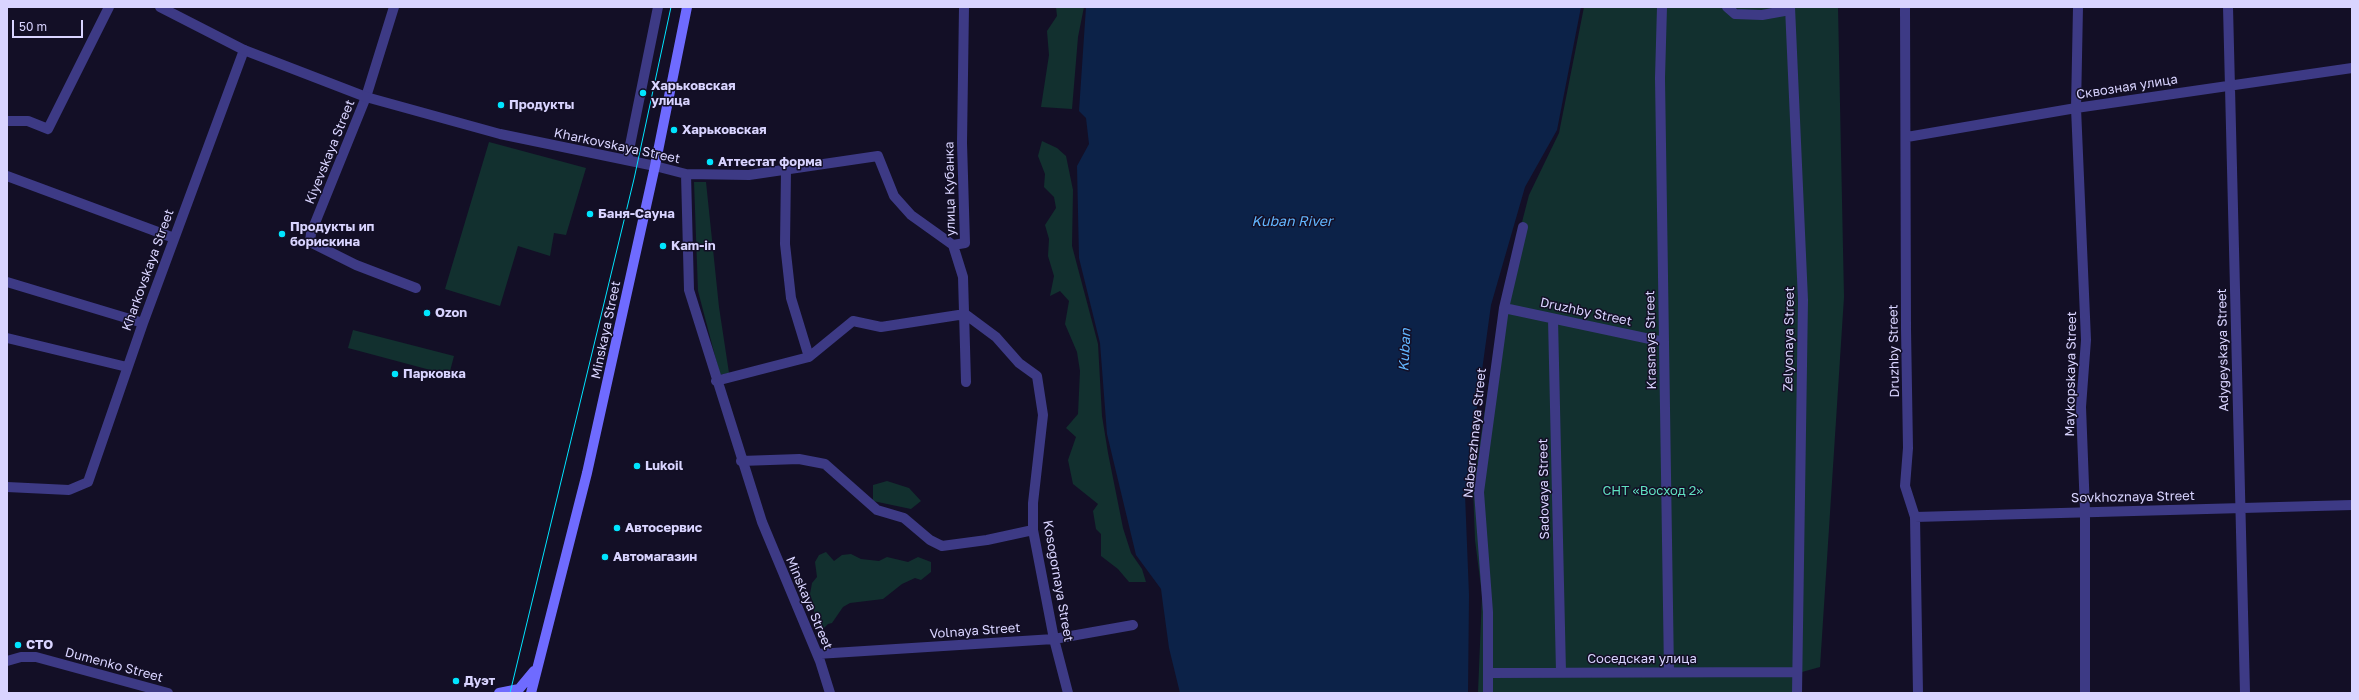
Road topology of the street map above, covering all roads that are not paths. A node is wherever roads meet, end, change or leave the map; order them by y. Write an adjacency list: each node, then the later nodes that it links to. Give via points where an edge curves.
1 (109, 7): 18 (street, via 48,129 28,120)
2 (160, 7): 13 (street, Kharkovskaya Street)
3 (394, 7): 16 (street, Kiyevskaya Street)
4 (658, 7): 20 (street)
5 (687, 7): 21 (main road, Minskaya Street)
6 (964, 7): 27 (street, улица Кубанка, via 962,143 965,243)
7 (1662, 7): 35 (street, Krasnaya Street, via 1660,78)
8 (1727, 7): 12 (street, via 1735,14 1762,15)
9 (1906, 7): 19 (street, Druzhby Street)
10 (2078, 7): 17 (street, Maykopskaya Street)
11 (2228, 7): 15 (street, Adygeyskaya Street)
12 (1790, 9): 54 (street, Zelyonaya Street, via 1803,300)
13 (244, 50): 16 (street, Kharkovskaya Street); 26 (street, Kharkovskaya Street)
14 (2352, 68): 15 (street, Сквозная улица)
15 (2230, 84): 17 (street, Сквозная улица); 43 (street, Adygeyskaya Street)
16 (366, 97): 20 (street, Kharkovskaya Street, via 500,134); 29 (street, Kiyevskaya Street, via 311,232 310,242 356,265)
17 (2076, 108): 19 (street, Сквозная улица); 44 (street, Maykopskaya Street, via 2086,340 2081,407)
18 (7, 121)
19 (1907, 137): 45 (street, Druzhby Street, via 1908,448 1905,486)
20 (627, 160): 21 (street, Kharkovskaya Street)
21 (655, 166): 23 (street, Kharkovskaya Street); 50 (main road, Minskaya Street, via 588,473)
22 (786, 170): 23 (street, Kharkovskaya Street, via 749,175); 27 (street, Kharkovskaya Street, via 878,156 894,196 911,216); 36 (street, via 785,244 791,298)
23 (686, 174): 38 (street, Minskaya Street, via 689,290)
24 (7, 176): 26 (street)
25 (1523, 227): 30 (street, Naberezhnaya Street)
26 (174, 238): 33 (street, Kharkovskaya Street)
27 (953, 245): 31 (street, улица Кубанка, via 963,277)
28 (7, 282): 33 (street)
29 (416, 288)
30 (1504, 308): 32 (street, Druzhby Street); 55 (street, Naberezhnaya Street, via 1479,492 1488,612)
31 (965, 314): 36 (street, via 881,327 853,321); 39 (street, улица Кубанка); 46 (street, Kosogornaya Street, via 996,337 1019,363 1037,376 1043,415 1033,503)
32 (1553, 319): 35 (street, Druzhby Street); 52 (street, Sadovaya Street)
33 (143, 323): 37 (street, Kharkovskaya Street)
34 (7, 338): 37 (street)
35 (1664, 342): 53 (street, Krasnaya Street)
36 (809, 357): 38 (street)
37 (127, 367): 41 (street, Kharkovskaya Street, via 88,482 69,490)
38 (716, 381): 40 (street, Minskaya Street)
39 (966, 382)
40 (741, 461): 46 (street, via 799,459 825,464 877,510 904,518 930,540 942,546); 49 (street, Minskaya Street, via 762,522)
41 (7, 487)
42 (2352, 505): 43 (street, Sovkhoznaya Street)
43 (2239, 508): 44 (street, Sovkhoznaya Street); 66 (street, Adygeyskaya Street)
44 (2085, 511): 45 (street, Sovkhoznaya Street); 65 (street, Maykopskaya Street)
45 (1915, 517): 64 (street, Druzhby Street)
46 (1033, 530): 48 (street, Kosogornaya Street)
47 (1133, 625): 48 (street, Volnaya Street)
48 (1054, 639): 49 (street, Volnaya Street); 61 (street, Kosogornaya Street)
49 (817, 654): 60 (street, Minskaya Street)
50 (540, 657): 56 (main road, via 534,672 523,686); 59 (main road)
51 (7, 661): 57 (street, Dumenko Street, via 21,657 36,657)
52 (1561, 672): 53 (street, Соседская улица); 55 (street, Соседская улица)
53 (1669, 672): 54 (street, Соседская улица)
54 (1796, 672): 63 (street, Zelyonaya Street)
55 (1489, 673): 62 (street, Naberezhnaya Street)
56 (511, 692): 58 (main road)
57 (168, 693)
58 (499, 693)
59 (531, 693)
60 (830, 693)
61 (1068, 693)
62 (1488, 693)
63 (1797, 693)
64 (1918, 693)
65 (2085, 693)
66 (2245, 693)

